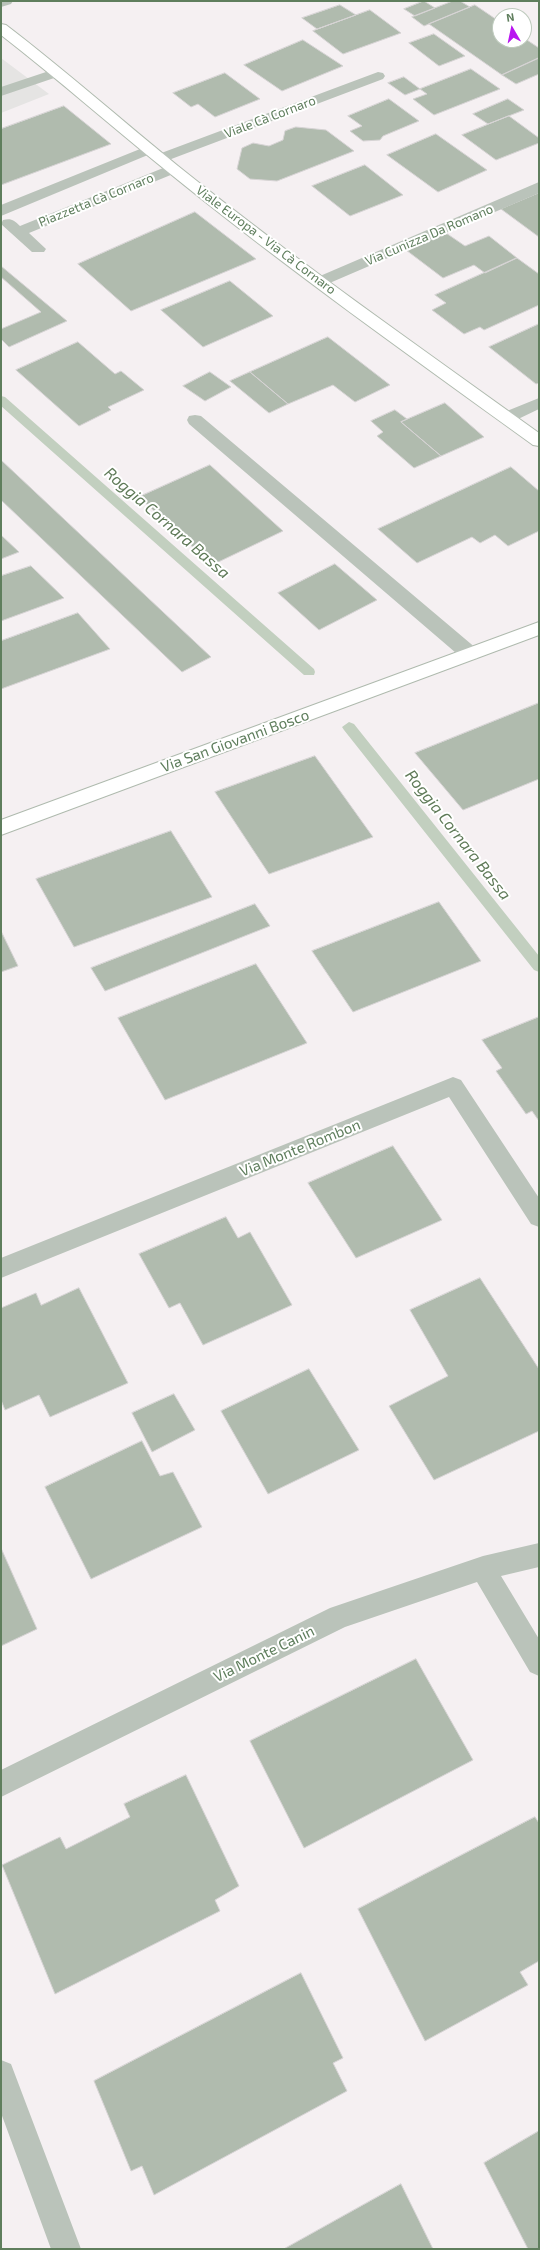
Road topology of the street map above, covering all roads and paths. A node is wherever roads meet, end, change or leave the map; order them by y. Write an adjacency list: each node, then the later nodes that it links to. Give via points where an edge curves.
1 (6, 1): 2 (street)
2 (1, 3)
3 (1, 28): 4 (street, Viale Europa - Via Cà Cornaro)
4 (58, 72): 6 (street); 7 (street, Viale Europa - Via Cà Cornaro)
5 (378, 76): 7 (street, Viale Cà Cornaro)
6 (1, 92)
7 (155, 153): 8 (street, Viale Europa - Via Cà Cornaro); 10 (street, Piazzetta Cà Cornaro)
8 (173, 169): 12 (street, Piazzetta Cà Cornaro); 14 (street, Viale Europa - Via Cà Cornaro)
9 (539, 188): 14 (street, Via Cunizza Da Romano)
10 (1, 211)
11 (1, 217): 12 (street, Piazzetta Cà Cornaro)
12 (18, 232): 13 (street, Piazzetta Cà Cornaro)
13 (38, 249)
14 (319, 282): 16 (street, Viale Europa - Via Cà Cornaro)
15 (539, 403): 16 (street)
16 (508, 417): 18 (street, Viale Europa - Via Cà Cornaro)
17 (195, 420): 20 (street)
18 (539, 441)
19 (539, 628): 20 (street, Via San Giovanni Bosco)
20 (470, 654): 21 (street, Via San Giovanni Bosco)
21 (1, 828)
22 (539, 1217): 23 (street, Via Monte Rombon, via 453,1086)
23 (1, 1268)
24 (539, 1555): 25 (street, Via Monte Canin)
25 (482, 1568): 26 (street); 27 (street, Via Monte Canin, via 338,1617)
26 (539, 1663)
27 (1, 1784)
28 (1, 2074): 29 (street)
29 (66, 2249)

